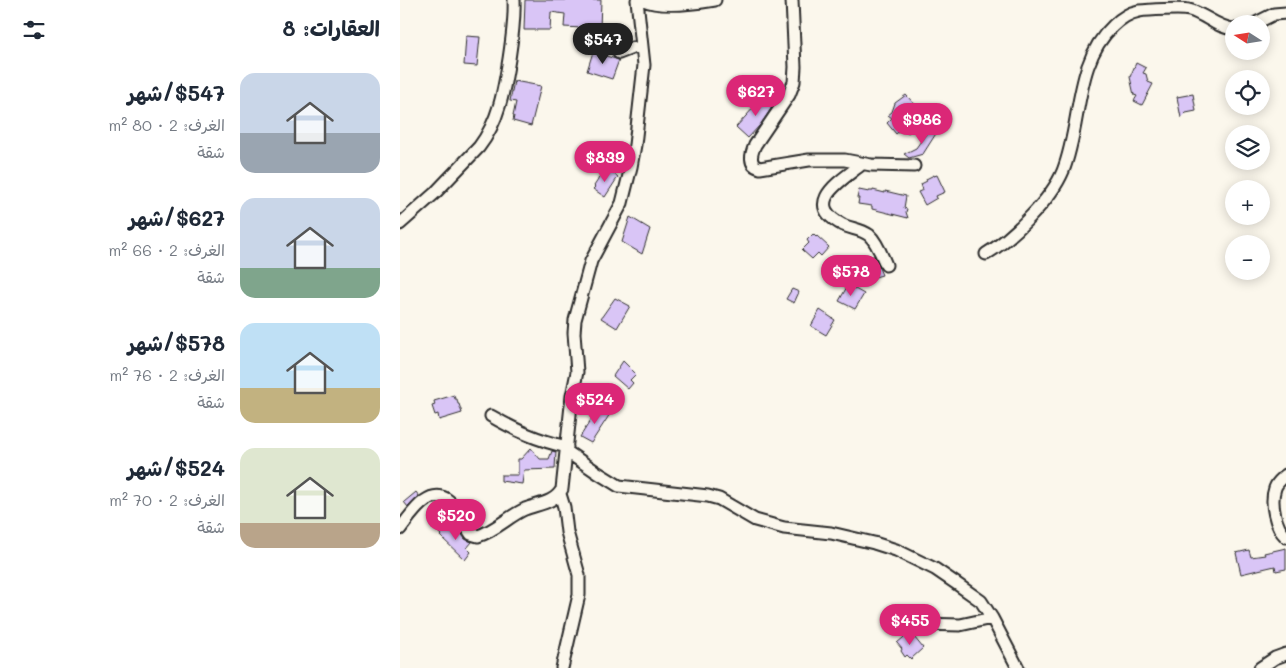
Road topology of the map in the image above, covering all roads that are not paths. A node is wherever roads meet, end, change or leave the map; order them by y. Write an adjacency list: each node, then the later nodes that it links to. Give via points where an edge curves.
1 (514, 0): 13 (street, via 505,84 491,128 479,147)
2 (637, 0): 9 (street)
3 (644, 0): 4 (street, via 687,3)
4 (715, 0)
5 (792, 0): 11 (street, via 794,82 789,95 755,145 751,158 753,163 760,168 809,160 845,160)
6 (1286, 13): 7 (street)
7 (1270, 16)
8 (1225, 28): 14 (street, via 1188,10 1139,11 1126,15 1106,32 1086,69 1075,127 1063,171 1056,184 1027,220)
9 (642, 47): 10 (street); 17 (street, via 644,65 632,167 622,203 591,261 574,320 577,372)
10 (619, 53)
11 (862, 164): 12 (street); 15 (street, via 832,188 824,200 825,208 845,226 861,230 872,238)
12 (914, 166)
13 (400, 224)
14 (986, 254)
15 (886, 266)
16 (491, 416): 17 (street, via 528,436)
17 (567, 449): 19 (street); 22 (street, via 620,486 708,496 720,499 755,520 784,528 831,533 896,550 957,584 981,602)
18 (1286, 476): 21 (street, via 1275,487 1274,497 1275,516)
19 (560, 494): 20 (street, via 478,536 471,534 449,501 435,496 424,502); 25 (street, via 579,575 579,595)
20 (400, 529)
21 (1286, 538)
22 (992, 618): 23 (street, via 960,625); 26 (street)
23 (922, 624)
24 (1286, 654): 27 (street)
25 (562, 668)
26 (1018, 668)
27 (1260, 668)

